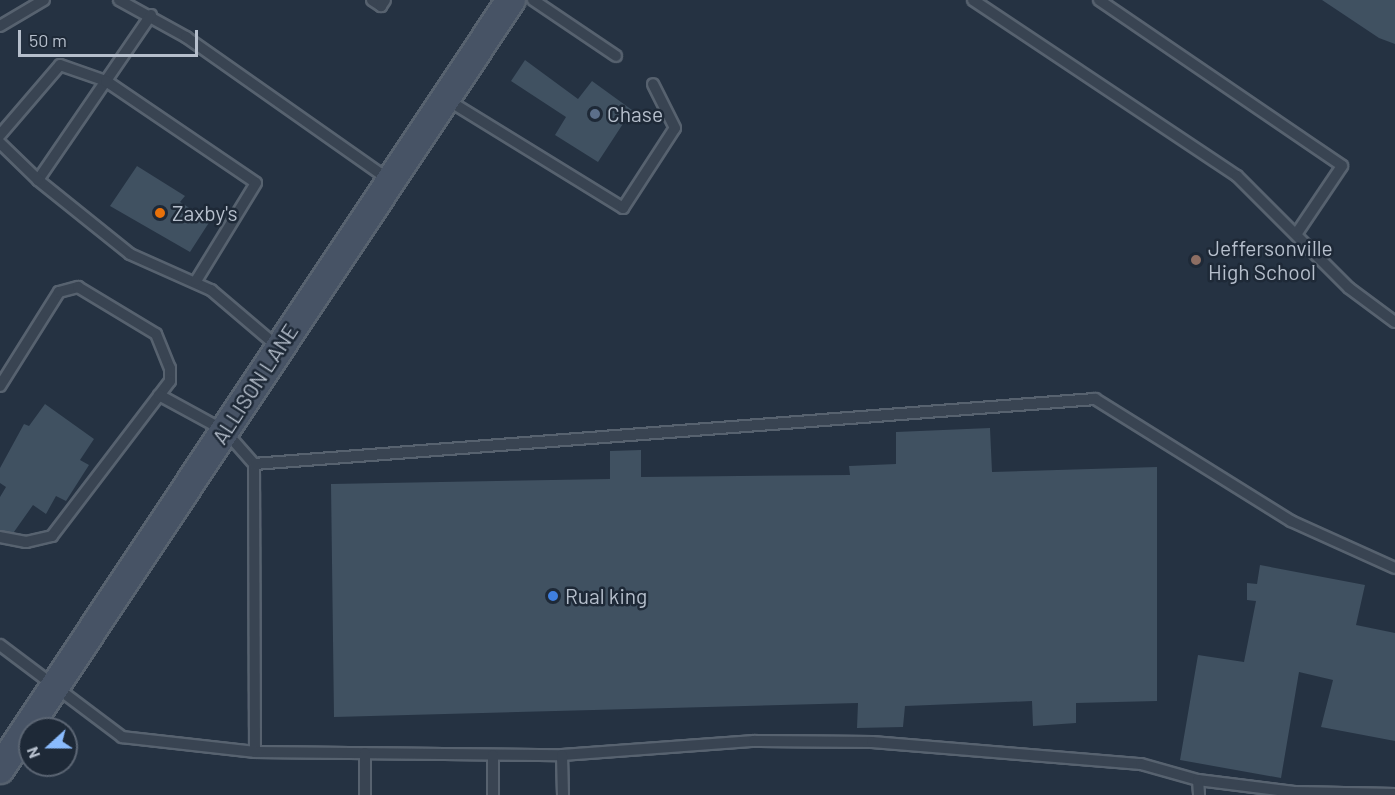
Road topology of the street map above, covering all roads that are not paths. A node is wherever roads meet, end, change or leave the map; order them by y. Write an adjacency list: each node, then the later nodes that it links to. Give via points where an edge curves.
1 (44, 0): 10 (lane)
2 (119, 0): 9 (lane)
3 (372, 0): 4 (lane, via 381,6)
4 (385, 0)
5 (512, 0): 14 (main road, ALLISON LANE)
6 (533, 0): 11 (lane)
7 (973, 0): 19 (lane, via 1237,176)
8 (1099, 0): 19 (lane, via 1342,166)
9 (151, 15): 12 (lane); 18 (lane)
10 (0, 26)
11 (616, 56)
12 (106, 81): 15 (lane, via 60,65); 17 (lane); 20 (lane, via 256,183)
13 (653, 84): 14 (lane, via 675,128 623,208)
14 (446, 99): 18 (main road, ALLISON LANE)
15 (0, 135)
16 (0, 143): 17 (lane)
17 (38, 180): 20 (lane, via 130,254 159,271)
18 (391, 181): 22 (main road, ALLISON LANE)
19 (1298, 232): 21 (lane, via 1349,288)
20 (196, 281): 22 (lane)
21 (1395, 322)
22 (279, 347): 25 (main road, ALLISON LANE)
23 (0, 386): 24 (lane, via 59,292 78,287 156,334 170,368 170,381)
24 (159, 394): 25 (lane); 27 (lane, via 52,536 26,542)
25 (225, 431): 26 (lane); 30 (main road, ALLISON LANE)
26 (254, 464): 28 (lane, via 1095,399 1292,521); 31 (lane)
27 (0, 537)
28 (1395, 568)
29 (0, 645): 30 (lane)
30 (55, 686): 31 (lane, via 122,737); 35 (main road, ALLISON LANE)
31 (255, 752): 32 (lane)
32 (365, 753): 33 (lane); 38 (lane)
33 (493, 755): 34 (lane); 39 (lane)
34 (562, 755): 36 (lane, via 754,741 872,742 1141,764); 40 (lane)
35 (0, 769)
36 (1198, 780): 37 (lane, via 1294,792); 41 (lane)
37 (1395, 794)
38 (365, 795)
39 (493, 795)
40 (563, 795)
41 (1199, 795)

